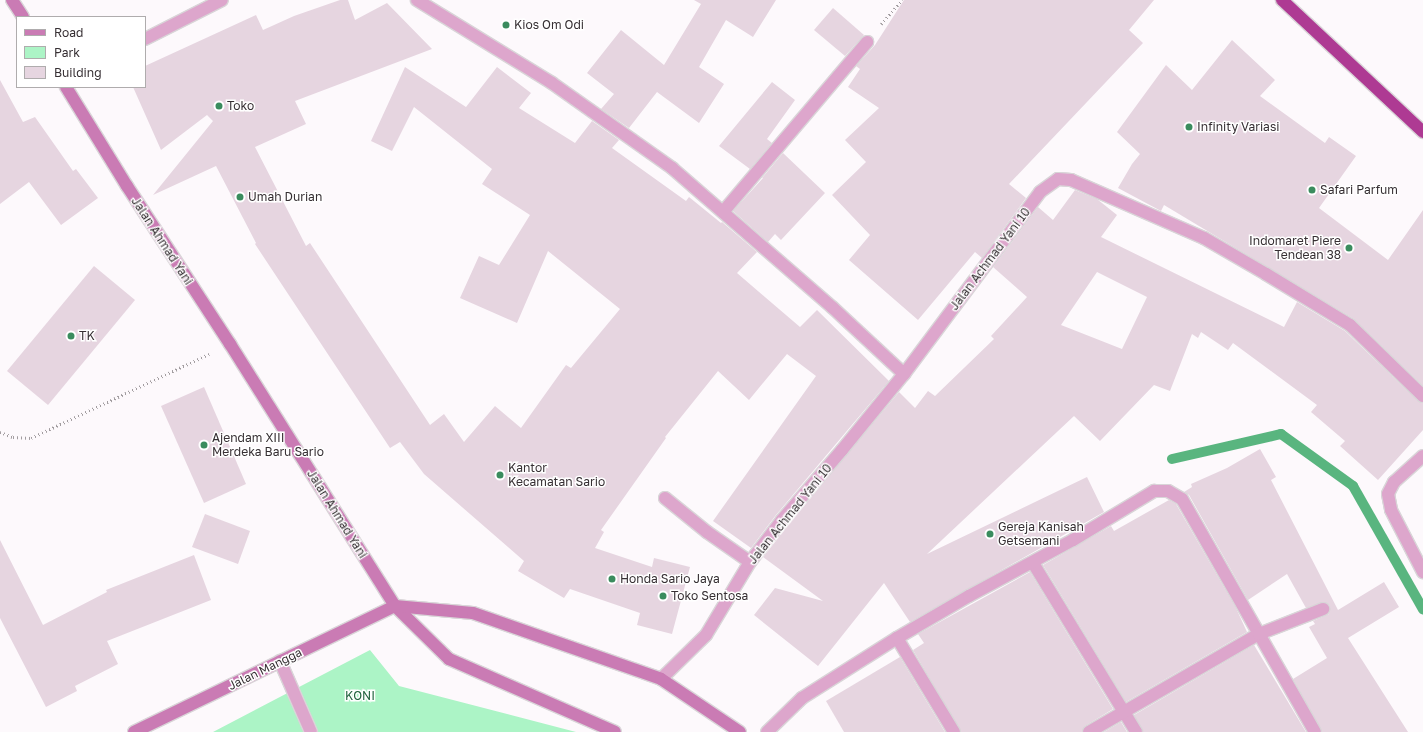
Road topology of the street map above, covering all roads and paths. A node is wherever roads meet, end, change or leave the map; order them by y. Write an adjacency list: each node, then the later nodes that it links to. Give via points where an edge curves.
1 (12, 0): 6 (main road)
2 (222, 0): 7 (street)
3 (417, 0): 11 (street, via 552,83 623,131 672,168)
4 (902, 0): 8 (path)
5 (1282, 0): 10 (highway)
6 (22, 16)
7 (146, 38)
8 (867, 42): 11 (street)
9 (67, 88): 12 (main road, Jalan Ahmad Yani)
10 (1423, 132)
11 (723, 212): 13 (street)
12 (230, 344): 15 (path, via 30,438 13,437); 21 (main road, Jalan Ahmad Yani)
13 (904, 374): 14 (street, Jalan Achmad Yani 10, via 1040,192 1058,179 1071,180 1204,238 1266,274 1350,325); 18 (street, Jalan Achmad Yani 10)
14 (1423, 396)
15 (0, 432)
16 (1423, 456): 20 (street, via 1394,482 1388,494 1391,510)
17 (665, 498): 18 (street)
18 (750, 562): 26 (street, Jalan Achmad Yani 10, via 706,635)
19 (1033, 563): 23 (street, via 1154,491 1168,491 1182,499); 24 (street, via 969,596); 27 (street)
20 (1423, 572)
21 (395, 606): 25 (main road, Jalan Mangga); 26 (main road, via 473,613); 30 (main road, Jalan Ahmad Yani, via 449,659)
22 (1323, 609): 23 (street)
23 (1259, 634): 27 (street); 36 (street)
24 (897, 638): 32 (street, via 802,698); 33 (street)
25 (280, 661): 28 (main road, Jalan Mangga); 29 (street)
26 (661, 679): 31 (main road)
27 (1124, 710): 34 (street); 35 (street)
28 (134, 732)
29 (312, 732)
30 (615, 732)
31 (740, 732)
32 (767, 732)
33 (954, 732)
34 (1089, 732)
35 (1136, 732)
36 (1315, 732)

